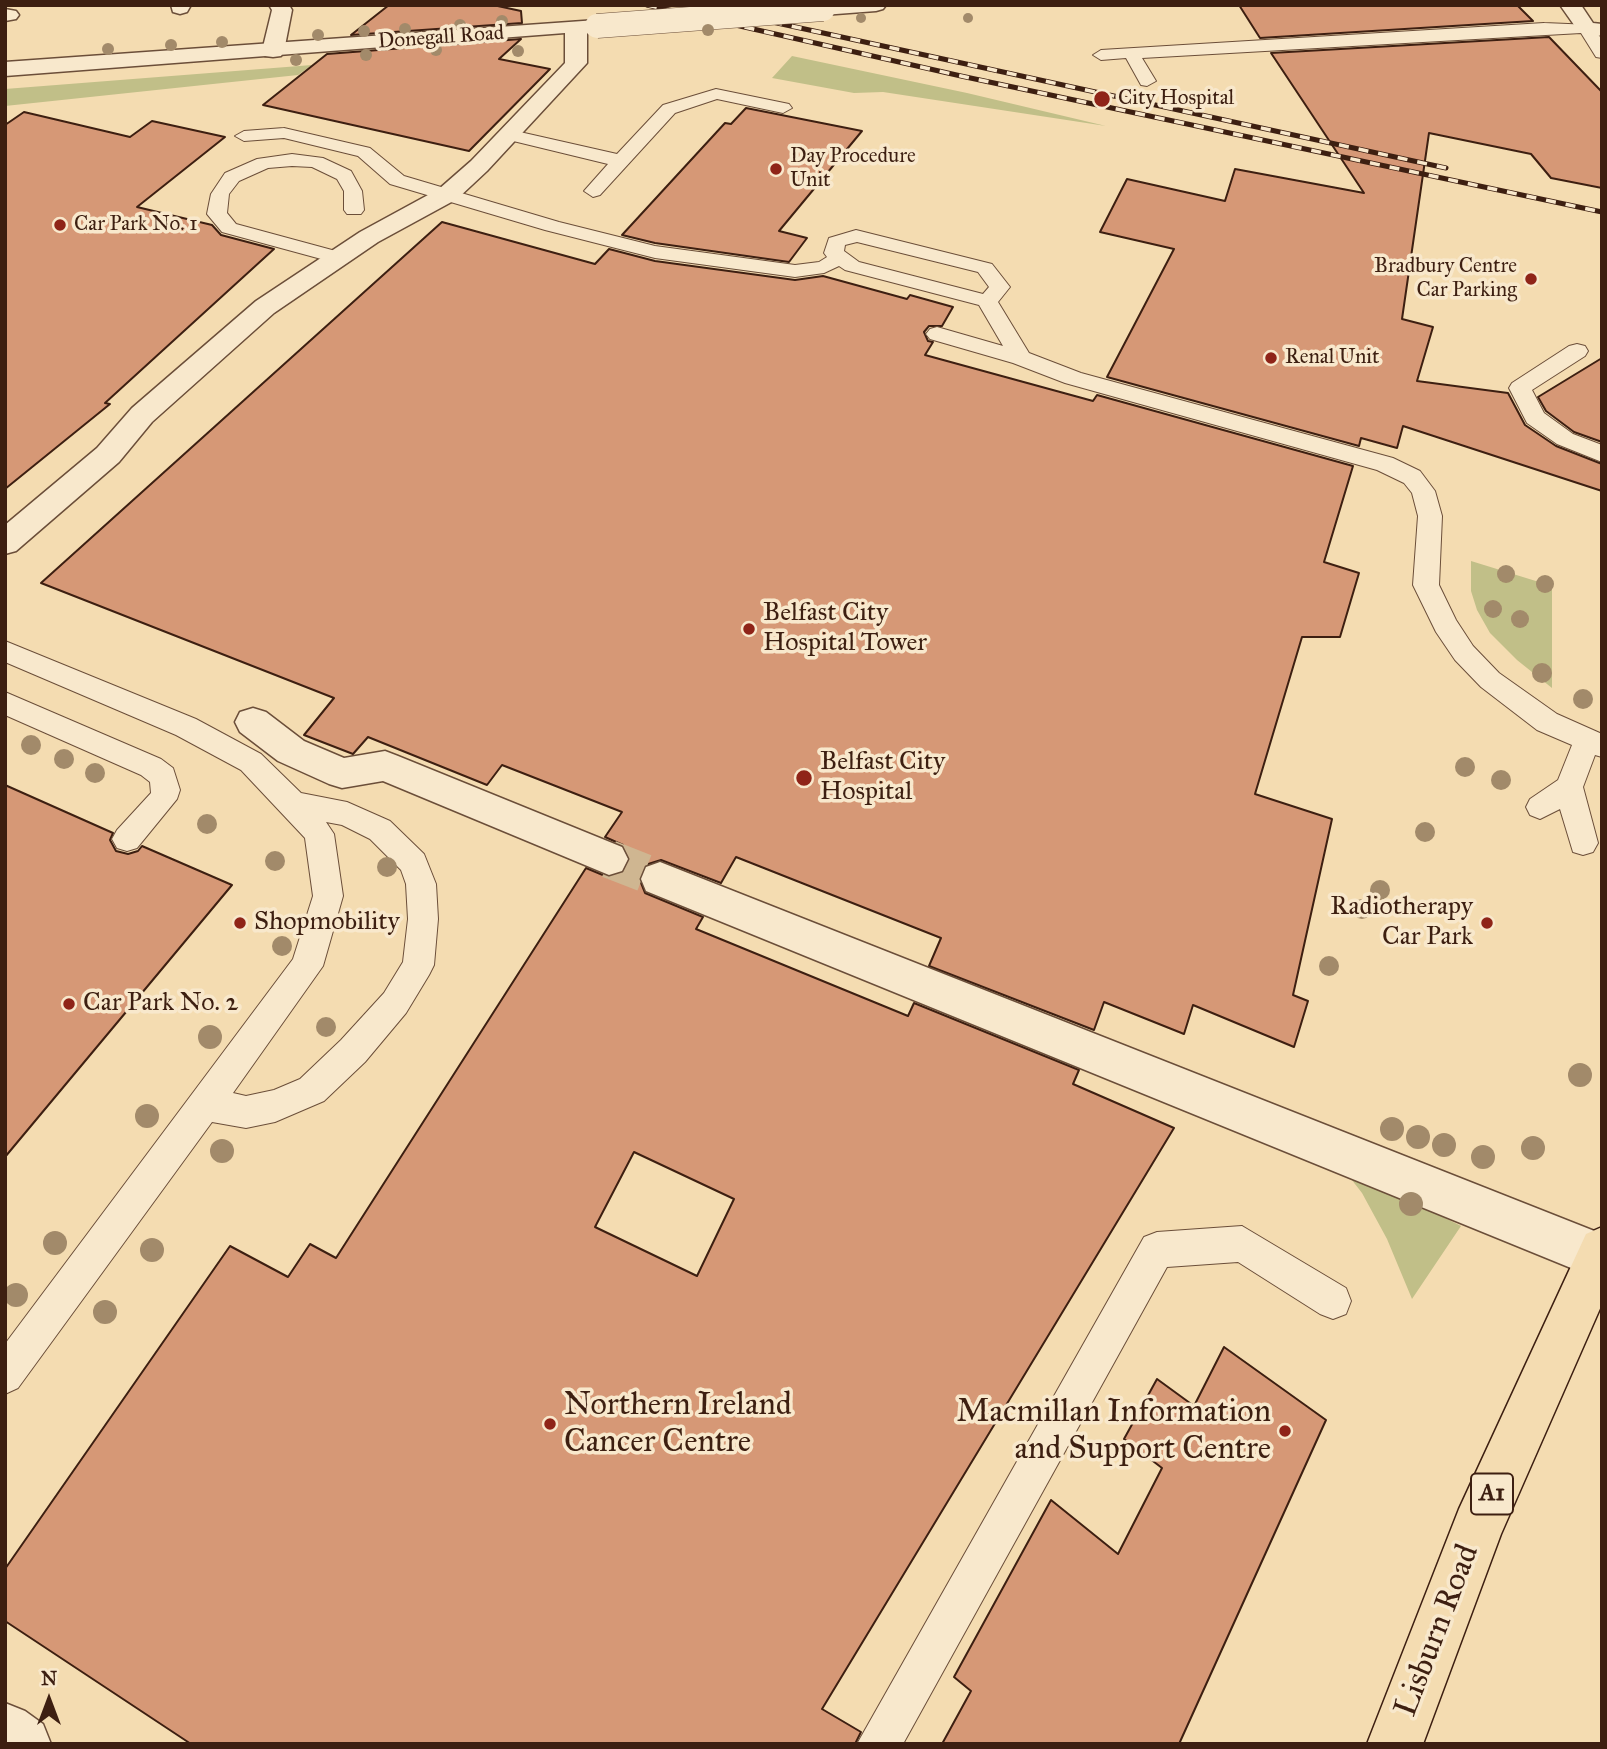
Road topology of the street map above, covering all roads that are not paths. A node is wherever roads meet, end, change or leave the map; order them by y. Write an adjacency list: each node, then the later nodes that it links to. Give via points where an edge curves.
1 (286, 5): 4 (lane)
2 (876, 5): 5 (street, Donegall Road)
3 (1570, 5): 7 (street)
4 (280, 6): 8 (street)
5 (831, 7): 6 (street, Donegall Road, bridge)
6 (587, 27): 8 (street, Donegall Road); 15 (street, via 576,63)
7 (1594, 29): 9 (lane, via 1544,28); 10 (lane)
8 (272, 51): 12 (street, Donegall Road)
9 (1131, 53): 11 (lane); 13 (lane)
10 (1602, 53)
11 (1101, 55)
12 (5, 69)
13 (1147, 81)
14 (783, 108): 17 (lane, via 716,94 669,109)
15 (511, 135): 17 (lane); 19 (street)
16 (244, 136): 19 (lane, via 284,133 365,152 397,180)
17 (621, 161): 18 (lane)
18 (593, 191)
19 (447, 194): 21 (street); 22 (lane, via 655,252 795,271 824,267)
20 (354, 210): 21 (lane, via 353,191 344,175 316,162 264,163 232,177 220,194 217,214 229,228)
21 (336, 257): 28 (street, via 265,307 142,415 108,455)
22 (839, 258): 23 (lane, via 852,266); 23 (lane, via 834,253 836,242 856,236 985,268 1000,287)
23 (987, 301): 26 (lane)
24 (937, 334): 26 (lane)
25 (1577, 351): 27 (lane, via 1520,388 1535,418 1565,439)
26 (1021, 358): 32 (lane, via 1073,378 1385,464 1412,477 1423,491 1430,516 1426,585 1464,653 1490,680 1548,722)
27 (1602, 454)
28 (5, 543)
29 (5, 651): 34 (lane, via 197,733 251,762)
30 (5, 703): 36 (lane, via 163,776 163,799)
31 (253, 722): 38 (street, via 292,751 332,770 342,773 385,766)
32 (1594, 743): 33 (lane)
33 (1569, 787): 35 (lane); 37 (lane)
34 (292, 803): 40 (lane, via 318,834 328,896 307,966); 40 (lane, via 346,814 380,830 414,863 421,884 423,919 418,965 395,1003 312,1090 246,1112)
35 (1540, 807)
36 (127, 839)
37 (1583, 843)
38 (609, 859)
39 (660, 879): 41 (street)
40 (206, 1104): 43 (lane)
41 (1601, 1255): 47 (main road, Lisburn Road / A1, via 1477,1527)
42 (1333, 1301): 46 (lane, via 1242,1244 1157,1250)
43 (5, 1375)
44 (5, 1731): 45 (street)
45 (23, 1744)
46 (879, 1744)
47 (1395, 1744)

